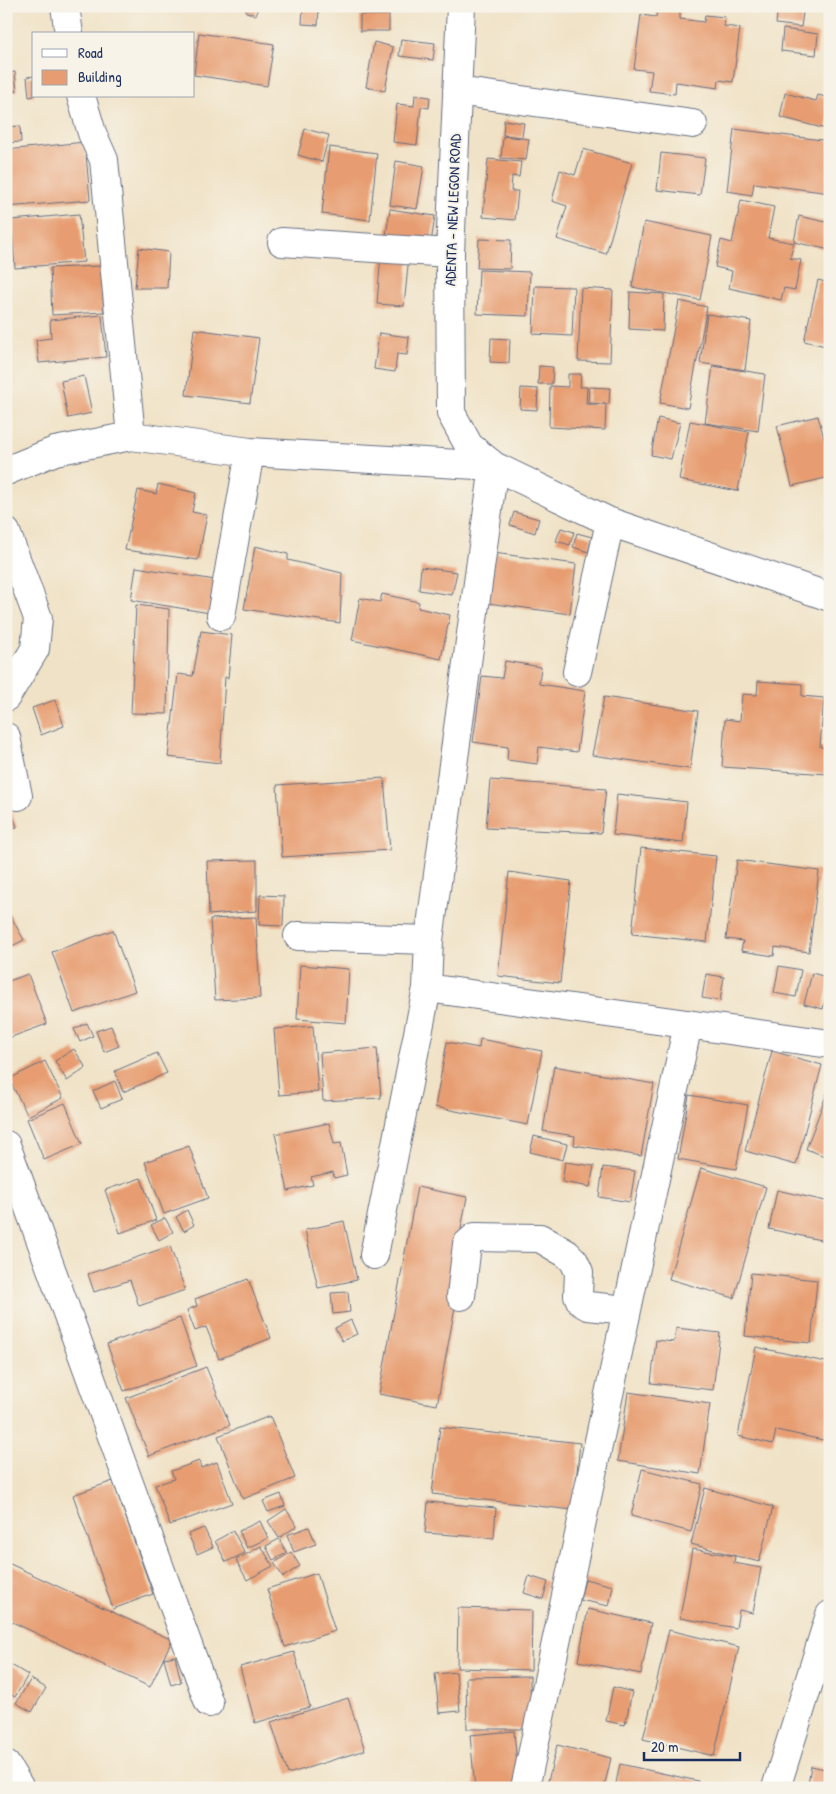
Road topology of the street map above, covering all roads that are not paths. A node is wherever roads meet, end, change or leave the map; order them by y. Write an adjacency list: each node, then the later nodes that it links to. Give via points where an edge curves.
1 (65, 6): 3 (street)
2 (461, 6): 4 (street, ADENTA - NEW LEGON ROAD)
3 (69, 32)
4 (457, 91): 6 (street); 8 (street, ADENTA - NEW LEGON ROAD)
5 (81, 98): 9 (street, via 104,160)
6 (693, 124)
7 (282, 242): 8 (street)
8 (450, 253): 11 (street, ADENTA - NEW LEGON ROAD, via 451,413 469,446)
9 (131, 436): 10 (street); 12 (street, via 56,451)
10 (250, 452): 11 (street); 16 (street)
11 (494, 466): 13 (street); 22 (street)
12 (10, 469)
13 (610, 522): 15 (street); 17 (street)
14 (6, 532): 18 (street, via 38,618 34,649)
15 (830, 597)
16 (221, 616)
17 (577, 672)
18 (6, 697)
19 (6, 737): 20 (street)
20 (18, 796)
21 (298, 936): 22 (street)
22 (429, 940): 23 (street)
23 (427, 988): 24 (street); 27 (street)
24 (688, 1024): 25 (street); 29 (street)
25 (830, 1044)
26 (6, 1145): 31 (street)
27 (374, 1255)
28 (461, 1296): 29 (street, via 467,1244 475,1237 540,1238 574,1261 579,1272 578,1295 581,1302 588,1306)
29 (626, 1310): 34 (street)
30 (828, 1632): 35 (street)
31 (209, 1703)
32 (6, 1765): 33 (street)
33 (20, 1788)
34 (525, 1788)
35 (776, 1788)

